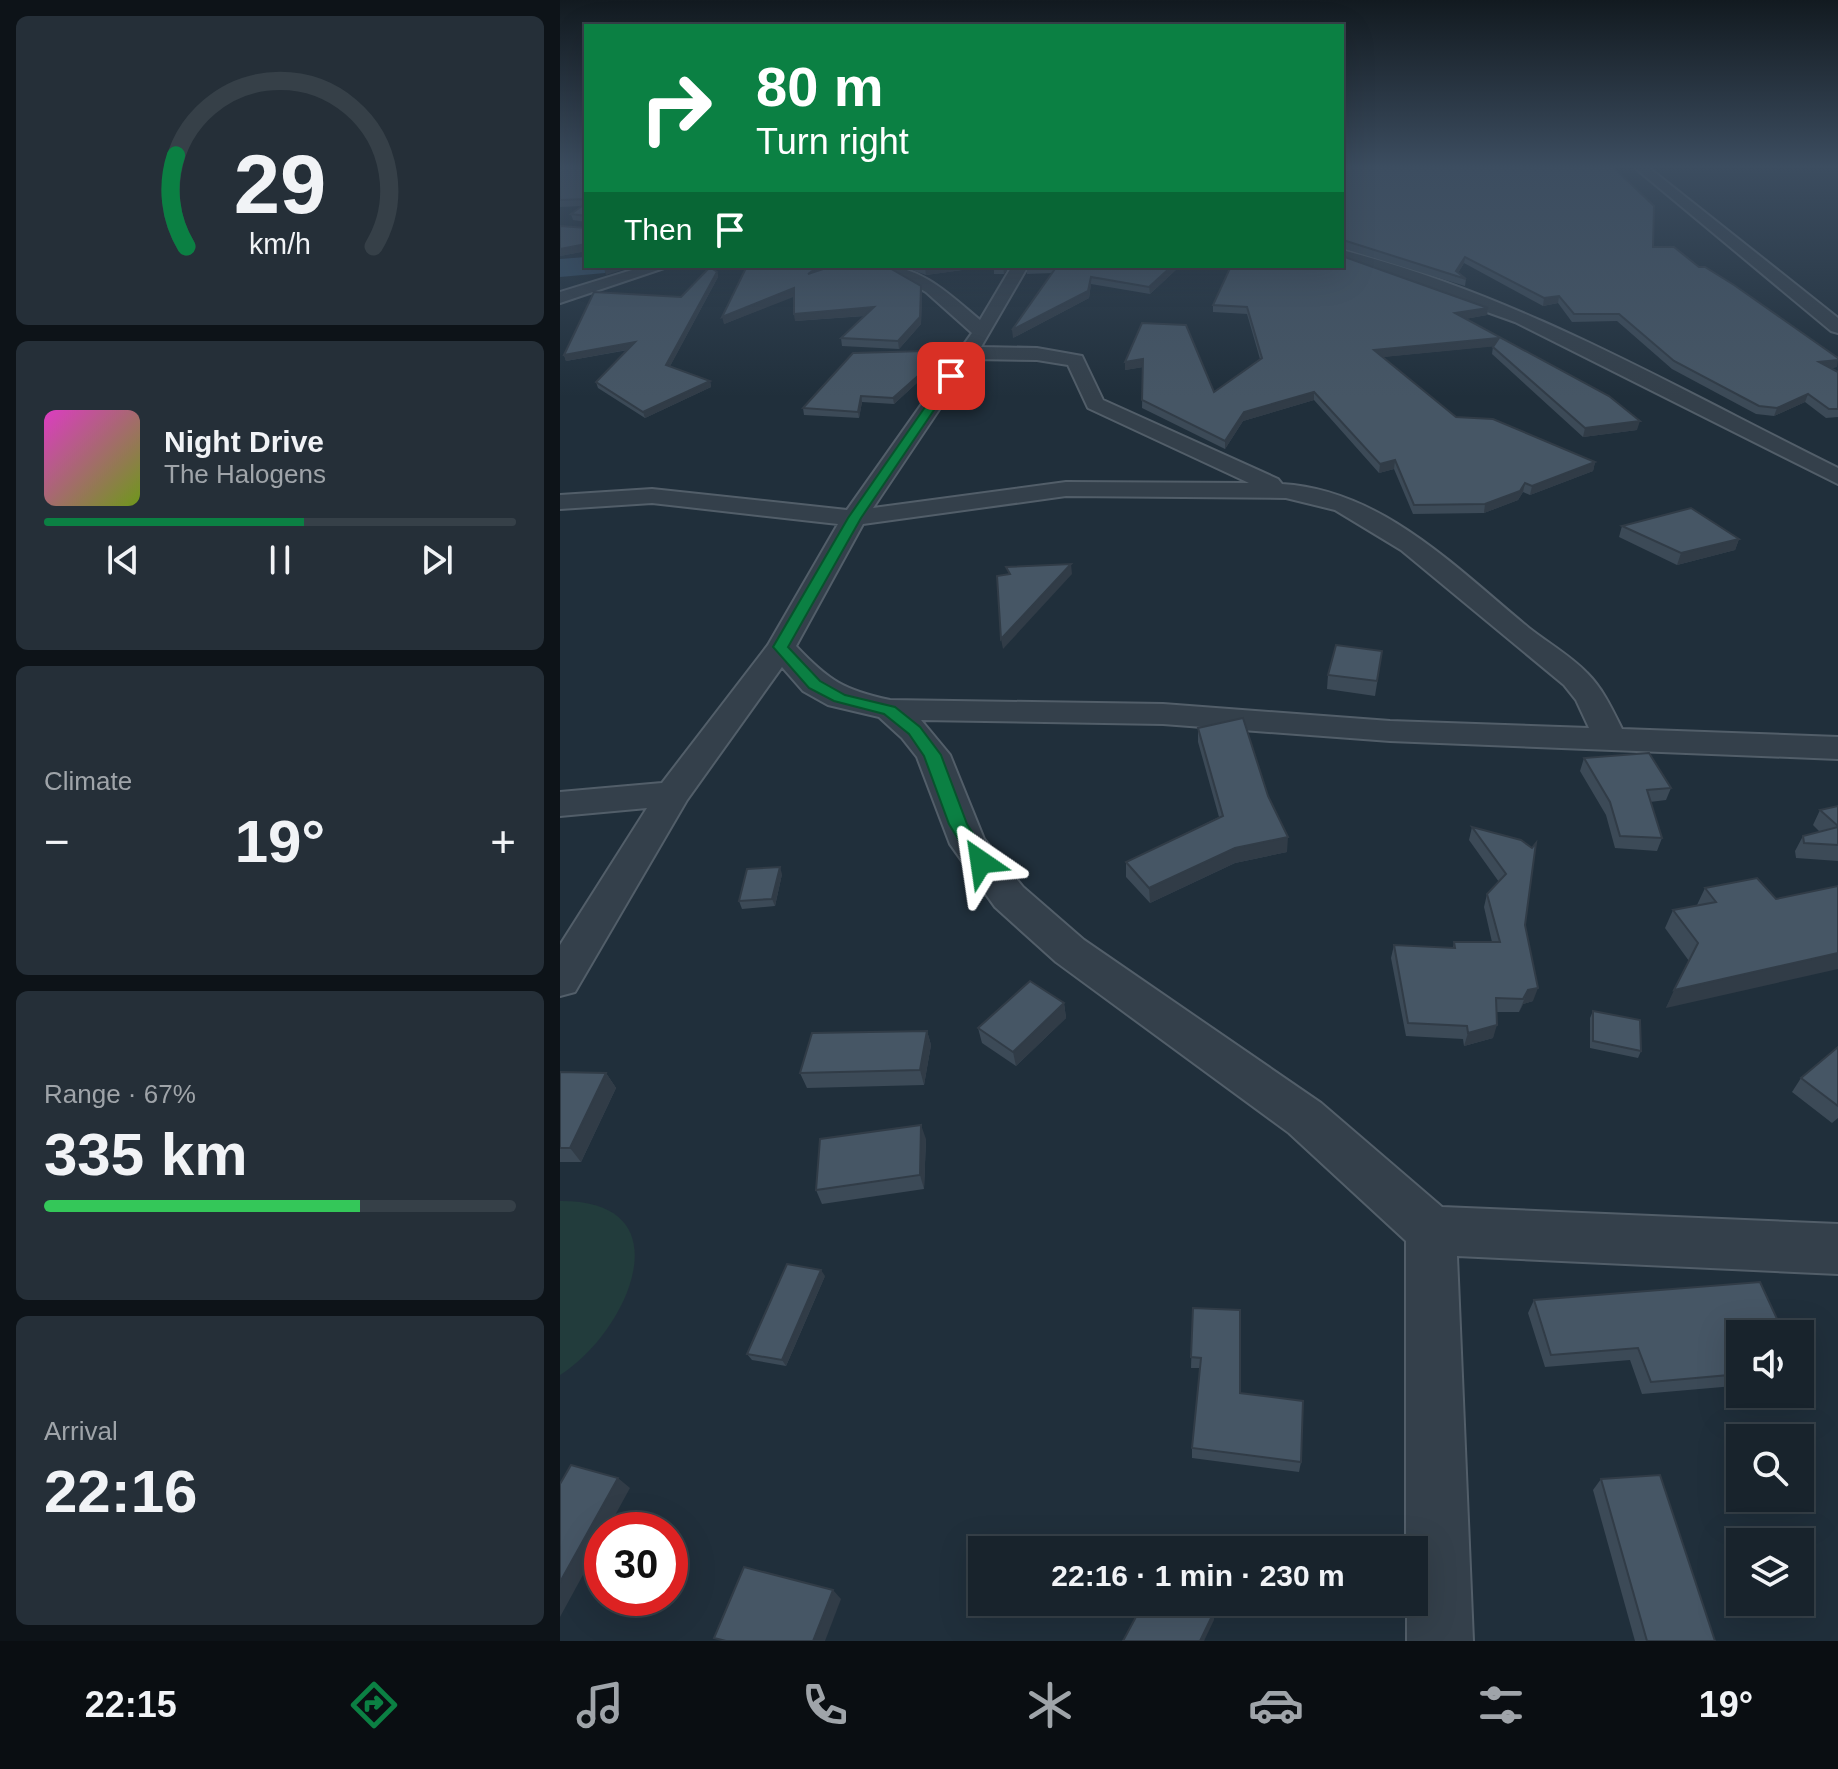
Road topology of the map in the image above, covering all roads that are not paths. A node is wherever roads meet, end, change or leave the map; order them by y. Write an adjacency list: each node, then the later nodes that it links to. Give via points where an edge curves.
1 (1735, 244): 7 (street)
2 (1344, 256): 10 (street, via 1522,318)
3 (656, 268): 6 (street)
4 (893, 268): 8 (street, via 932,288)
5 (1019, 268): 8 (street)
6 (560, 298)
7 (1838, 327)
8 (982, 332): 9 (street)
9 (968, 353): 11 (street, via 1075,360 1085,392 1095,404); 13 (street)
10 (1838, 477)
11 (1286, 491): 13 (street, via 1066,489); 16 (street, via 1351,508 1423,554 1575,678)
12 (560, 502): 13 (street, via 652,496)
13 (854, 518): 14 (street)
14 (781, 647): 15 (street, via 814,684 839,698); 18 (street)
15 (890, 710): 16 (street, via 1163,714); 21 (street, via 933,755 968,844 1009,897 1070,951 1305,1118)
16 (1611, 741): 17 (street)
17 (1838, 748)
18 (673, 794): 19 (street); 20 (street)
19 (560, 804)
20 (560, 980)
21 (1432, 1231): 22 (street); 23 (street)
22 (1835, 1254)
23 (1440, 1641)

